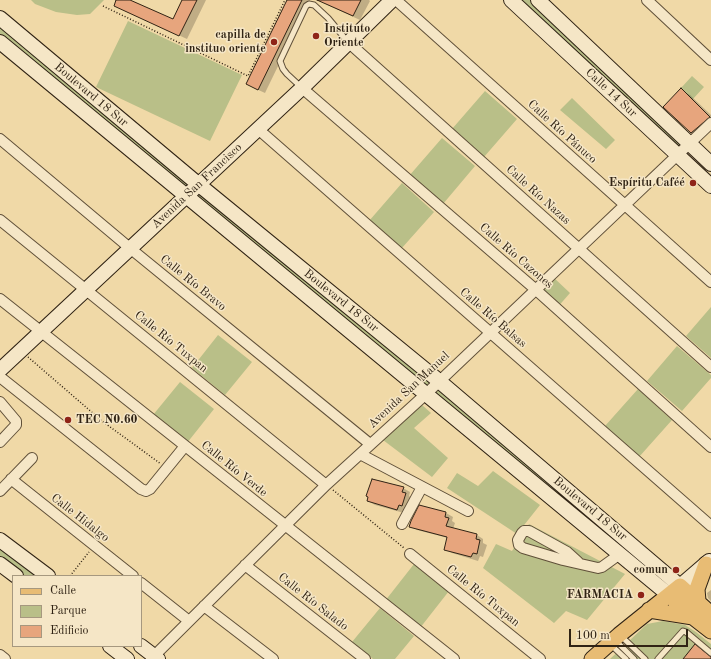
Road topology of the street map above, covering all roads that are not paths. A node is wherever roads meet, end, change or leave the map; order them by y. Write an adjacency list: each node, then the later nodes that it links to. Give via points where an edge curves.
1 (392, 0): 8 (main road, Avenida San Francisco)
2 (396, 0): 20 (street, Calle Río Pánuco)
3 (511, 0): 15 (main road, Calle 14 Sur)
4 (538, 0): 14 (main road, Calle 14 Sur)
5 (647, 0): 9 (street)
6 (0, 18): 17 (main road, Boulevard 18 Sur)
7 (0, 42): 19 (main road, Boulevard 18 Sur)
8 (348, 42): 10 (main road, Avenida San Francisco); 10 (lane, via 314,5 306,6 280,61 287,74); 23 (street, Calle Río Nazas)
9 (711, 60)
10 (302, 88): 12 (main road, Avenida San Francisco); 25 (street, Calle Río Cazones)
11 (711, 123): 14 (street, Avenida San Manuel)
12 (258, 129): 17 (main road, Avenida San Francisco); 29 (street, Calle Río Balsas)
13 (0, 139): 22 (street, Calle Río Bravo)
14 (689, 144): 15 (street, Avenida San Manuel); 16 (main road, Calle 14 Sur)
15 (677, 155): 18 (main road, Calle 14 Sur); 20 (street, Avenida San Manuel)
16 (711, 164)
17 (198, 184): 19 (main road, Avenida San Francisco); 33 (main road, Boulevard 18 Sur)
18 (711, 186)
19 (186, 195): 22 (main road, Avenida San Francisco); 34 (main road, Boulevard 18 Sur)
20 (624, 205): 23 (street, Avenida San Manuel); 24 (street, Calle Río Pánuco)
21 (0, 220): 26 (street, Calle Río Tuxpan)
22 (131, 249): 26 (main road, Avenida San Francisco); 40 (street, Calle Río Bravo)
23 (578, 249): 25 (street, Avenida San Manuel); 30 (street, Calle Río Nazas)
24 (711, 282)
25 (535, 289): 29 (street, Avenida San Manuel); 42 (street, Calle Río Cazones)
26 (86, 290): 28 (main road, Avenida San Francisco); 49 (street, Calle Río Tuxpan)
27 (0, 299): 28 (street, Calle Río Verde)
28 (41, 332): 31 (main road, Avenida San Francisco); 41 (street, Calle Río Verde)
29 (490, 332): 33 (street, Avenida San Manuel); 55 (street, Calle Río Balsas)
30 (711, 367)
31 (0, 370)
32 (0, 377): 41 (street, via 146,491)
33 (439, 381): 34 (street, Avenida San Manuel); 36 (main road, Boulevard 18 Sur)
34 (426, 394): 37 (main road, Boulevard 18 Sur); 40 (street, Avenida San Manuel)
35 (0, 402): 39 (street, via 16,424)
36 (472, 410): 37 (main road); 38 (main road, Boulevard 18 Sur)
37 (461, 424): 43 (main road, Boulevard 18 Sur)
38 (501, 435): 43 (main road); 46 (main road, Boulevard 18 Sur)
39 (0, 442)
40 (370, 444): 44 (street, Avenida San Manuel)
41 (185, 446): 54 (street, Calle Río Verde)
42 (711, 446)
43 (490, 448): 48 (main road, Boulevard 18 Sur)
44 (360, 454): 49 (street, Avenida San Manuel); 50 (street)
45 (32, 458): 47 (street)
46 (541, 467): 48 (main road); 67 (main road, Boulevard 18 Sur)
47 (11, 480): 51 (street); 65 (street, Calle Hidalgo)
48 (530, 480): 58 (main road, Boulevard 18 Sur)
49 (326, 485): 54 (street, Avenida San Manuel)
50 (422, 487): 52 (street); 53 (street)
51 (0, 491)
52 (468, 511)
53 (402, 524)
54 (285, 526): 62 (street, Avenida San Manuel); 86 (street, Calle Río Verde)
55 (711, 526)
56 (0, 540): 64 (main road)
57 (410, 554): 87 (street, Calle Río Tuxpan)
58 (620, 554): 59 (street, via 602,567); 67 (main road, Boulevard 18 Sur)
59 (578, 562): 59 (street, via 523,548 518,540 524,531 529,531 567,552)
60 (708, 562): 67 (main road); 68 (main road, via 697,588)
61 (0, 564): 63 (main road)
62 (245, 565): 69 (street, Avenida San Manuel); 85 (street, Calle Río Salado)
63 (15, 575)
64 (47, 575)
65 (132, 575)
66 (142, 584): 73 (street)
67 (675, 590): 68 (main road); 70 (main road); 72 (main road)
68 (698, 602): 71 (main road)
69 (204, 606): 73 (street, Avenida San Manuel); 84 (street)
70 (649, 610): 72 (main road); 75 (main road)
71 (711, 614)
72 (693, 617): 74 (main road)
73 (189, 621): 81 (street, Avenida San Manuel)
74 (711, 631)
75 (614, 639): 78 (lane); 88 (main road); 89 (lane); 90 (lane)
76 (111, 647): 83 (main road)
77 (141, 647): 81 (main road)
78 (637, 652): 90 (lane); 91 (lane)
79 (711, 653): 92 (lane, via 683,631)
80 (0, 655): 82 (street)
81 (154, 658)
82 (5, 659)
83 (127, 659)
84 (273, 659)
85 (365, 659)
86 (454, 659)
87 (540, 659)
88 (592, 659)
89 (626, 659)
90 (634, 659)
91 (645, 659)
92 (658, 659)

